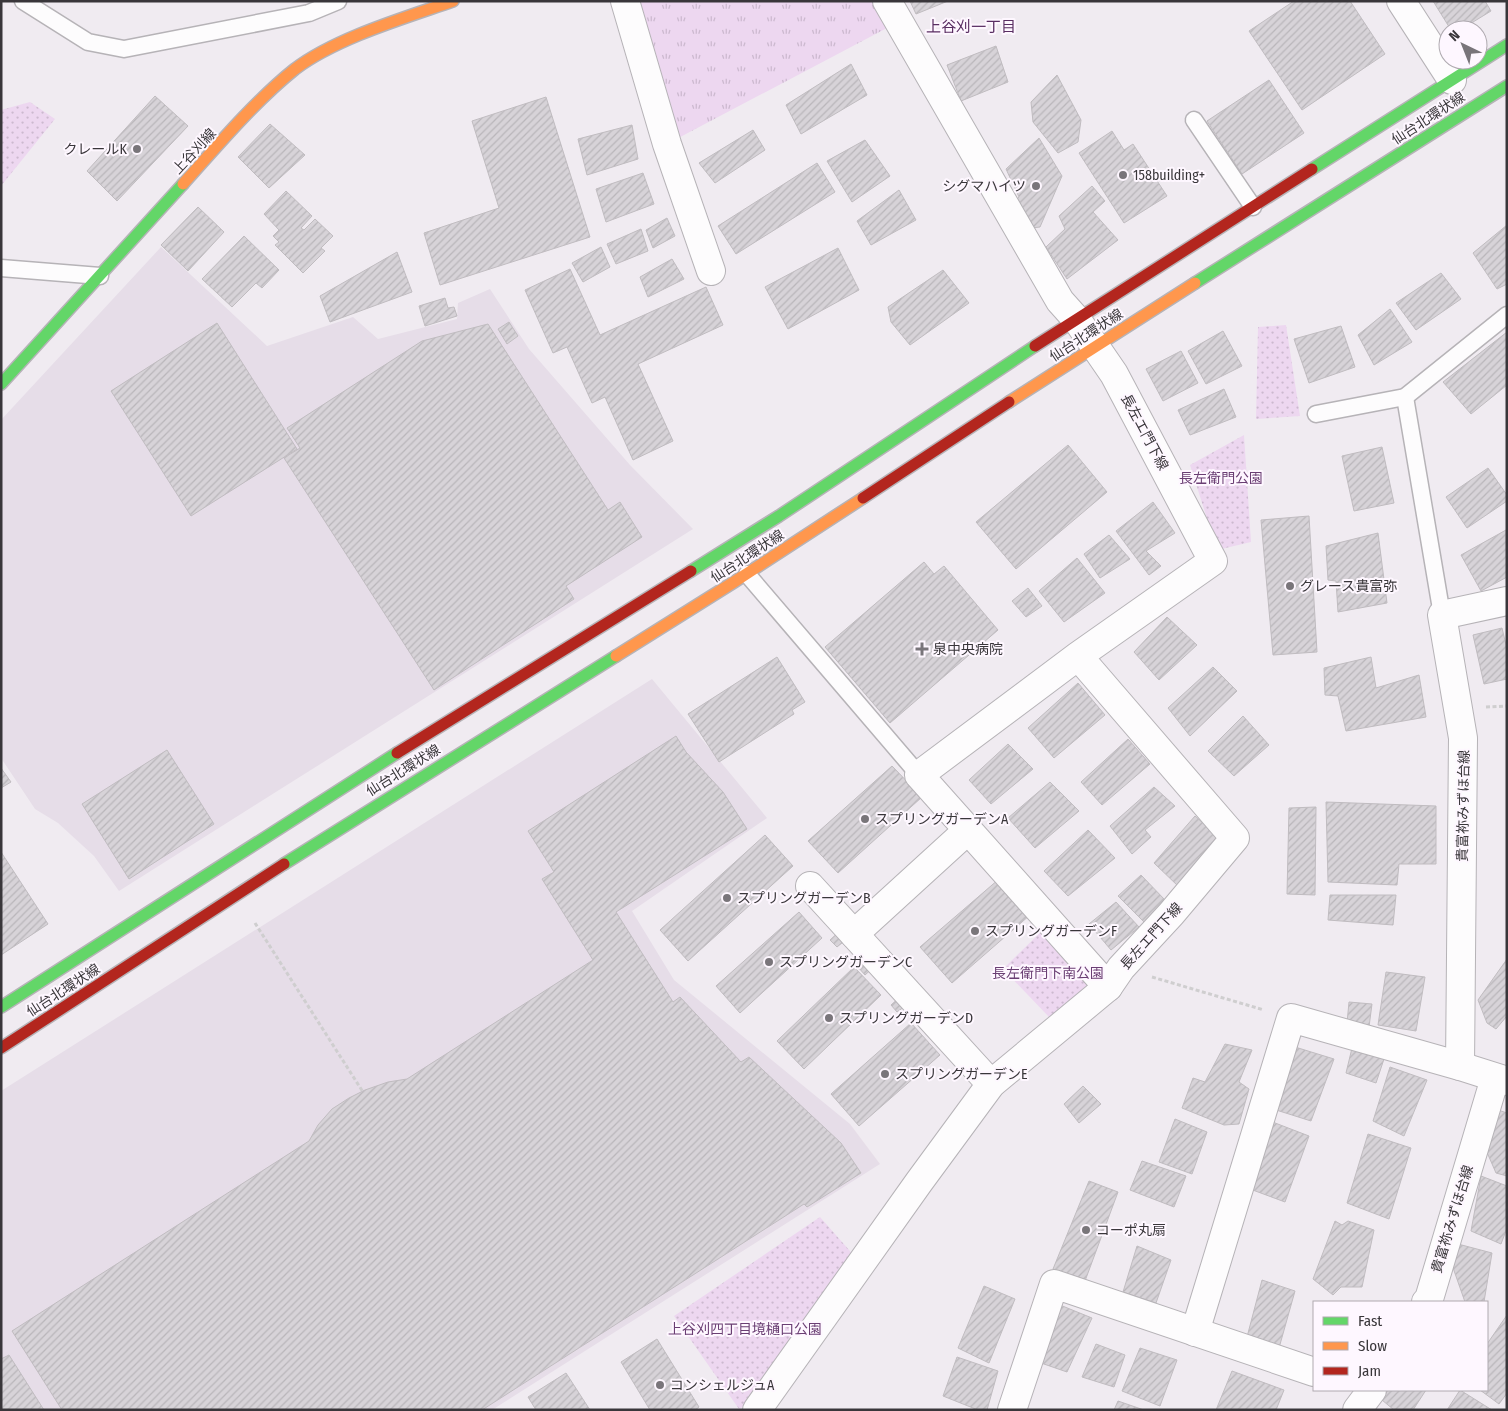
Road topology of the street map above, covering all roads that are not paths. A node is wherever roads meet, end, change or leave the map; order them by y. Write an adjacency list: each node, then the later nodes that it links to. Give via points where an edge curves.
1 (23, 1): 2 (lane, via 88,42 124,49 309,13)
2 (338, 1)
3 (453, 1): 14 (main road, 上谷刈線, via 361,34 296,69 202,163)
4 (625, 1): 13 (street, via 667,144)
5 (887, 1): 16 (street, 長左エ門下線, via 1060,301)
6 (1401, 1): 8 (street)
7 (1507, 46): 8 (main road, 仙台北環状線)
8 (1452, 80): 11 (main road, 仙台北環状線)
9 (1507, 86): 17 (main road, 仙台北環状線)
10 (1194, 120): 11 (lane)
11 (1253, 207): 16 (main road, 仙台北環状線)
12 (1, 268): 14 (lane)
13 (711, 272)
14 (100, 276): 18 (main road, 上谷刈線)
15 (1507, 315): 19 (lane)
16 (1077, 320): 17 (street, 長左エ門下線); 30 (main road, 仙台北環状線, via 779,516 410,744)
17 (1095, 346): 21 (main road, 仙台北環状線); 24 (street, 長左エ門下線, via 1114,374 1213,562)
18 (1, 384)
19 (1405, 397): 20 (lane); 23 (lane)
20 (1316, 414)
21 (747, 574): 25 (lane); 31 (main road, 仙台北環状線, via 351,821)
22 (1507, 602): 23 (street)
23 (1442, 614): 32 (street, 貴富祢みずほ台線, via 1463,738)
24 (1078, 656): 25 (street, 長左エ門下線); 29 (street, 長左エ門下線, via 1235,838)
25 (919, 775): 26 (street)
26 (968, 830): 28 (street); 29 (street)
27 (810, 886): 28 (street)
28 (854, 934): 34 (street)
29 (1114, 977): 34 (street)
30 (1, 1007)
31 (1, 1048)
32 (1460, 1066): 33 (street); 36 (street, via 1291,1018)
33 (1501, 1080): 35 (street, 貴富祢みずほ台線)
34 (992, 1084): 38 (street)
35 (1428, 1301)
36 (1195, 1332): 37 (street); 39 (street, via 1054,1284)
37 (1313, 1372)
38 (757, 1410)
39 (1012, 1410)

